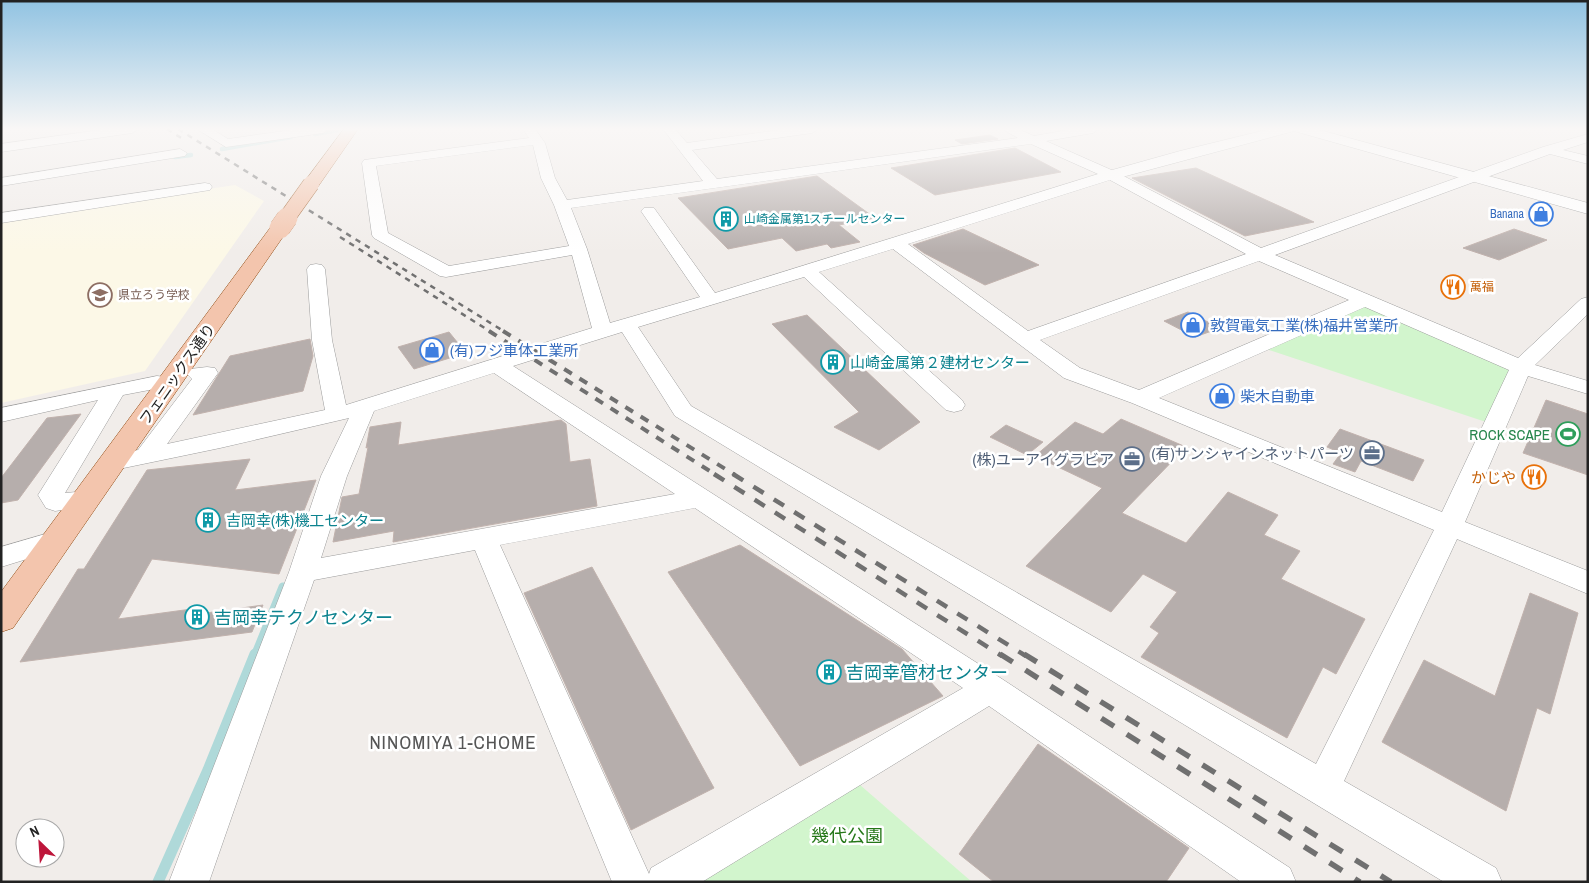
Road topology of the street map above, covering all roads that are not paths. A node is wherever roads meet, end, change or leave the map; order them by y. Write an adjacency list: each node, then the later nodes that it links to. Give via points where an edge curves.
1 (74, 170): 14 (street)
2 (103, 170): 17 (street)
3 (320, 170): 43 (main road, フェニックス通り, bridge)
4 (370, 170): 23 (street, via 380,235 446,272)
5 (547, 170): 18 (street)
6 (702, 170): 15 (street)
7 (819, 170): 15 (street)
8 (1100, 170): 12 (street)
9 (1128, 170): 12 (street)
10 (1447, 170): 13 (street)
11 (1495, 170): 13 (street)
12 (1111, 175): 22 (street); 24 (street)
13 (1475, 178): 19 (street); 24 (street)
14 (1, 182)
15 (714, 185): 18 (street)
16 (205, 187): 21 (street)
17 (1, 188)
18 (562, 205): 23 (street)
19 (1588, 209)
20 (649, 211): 27 (street)
21 (1, 218)
22 (896, 243): 26 (street); 31 (street)
23 (580, 248): 30 (street)
24 (1261, 255): 28 (street); 31 (street)
25 (316, 269): 40 (street, via 322,340)
26 (807, 270): 27 (street); 39 (street)
27 (711, 300): 30 (street)
28 (1364, 300): 33 (street); 38 (street)
29 (1588, 303): 33 (street)
30 (615, 328): 32 (street); 54 (street, via 683,411)
31 (1026, 338): 38 (street, via 1072,373)
32 (498, 366): 40 (street); 44 (street)
33 (1521, 367): 36 (street); 46 (street)
34 (198, 374): 42 (street, via 207,373)
35 (157, 382): 37 (street)
36 (1588, 388)
37 (116, 390): 41 (street); 45 (street, via 51,495 55,502)
38 (1140, 398): 46 (street)
39 (954, 405)
40 (351, 411): 42 (street); 50 (street)
41 (1, 415)
42 (147, 455): 43 (street)
43 (114, 462): 45 (main road, フェニックス通り)
44 (702, 498): 48 (street); 53 (street)
45 (88, 499): 47 (main road, フェニックス通り)
46 (1449, 526): 51 (street); 54 (street)
47 (59, 539): 49 (street); 52 (main road, フェニックス通り)
48 (484, 539): 50 (street); 56 (street)
49 (1, 557)
50 (303, 572): 55 (street)
51 (1588, 583)
52 (1, 619)
53 (990, 689): 57 (street); 58 (street)
54 (1323, 787): 59 (street)
55 (188, 882)
56 (632, 882)
57 (665, 882)
58 (1276, 882)
59 (1482, 882)

